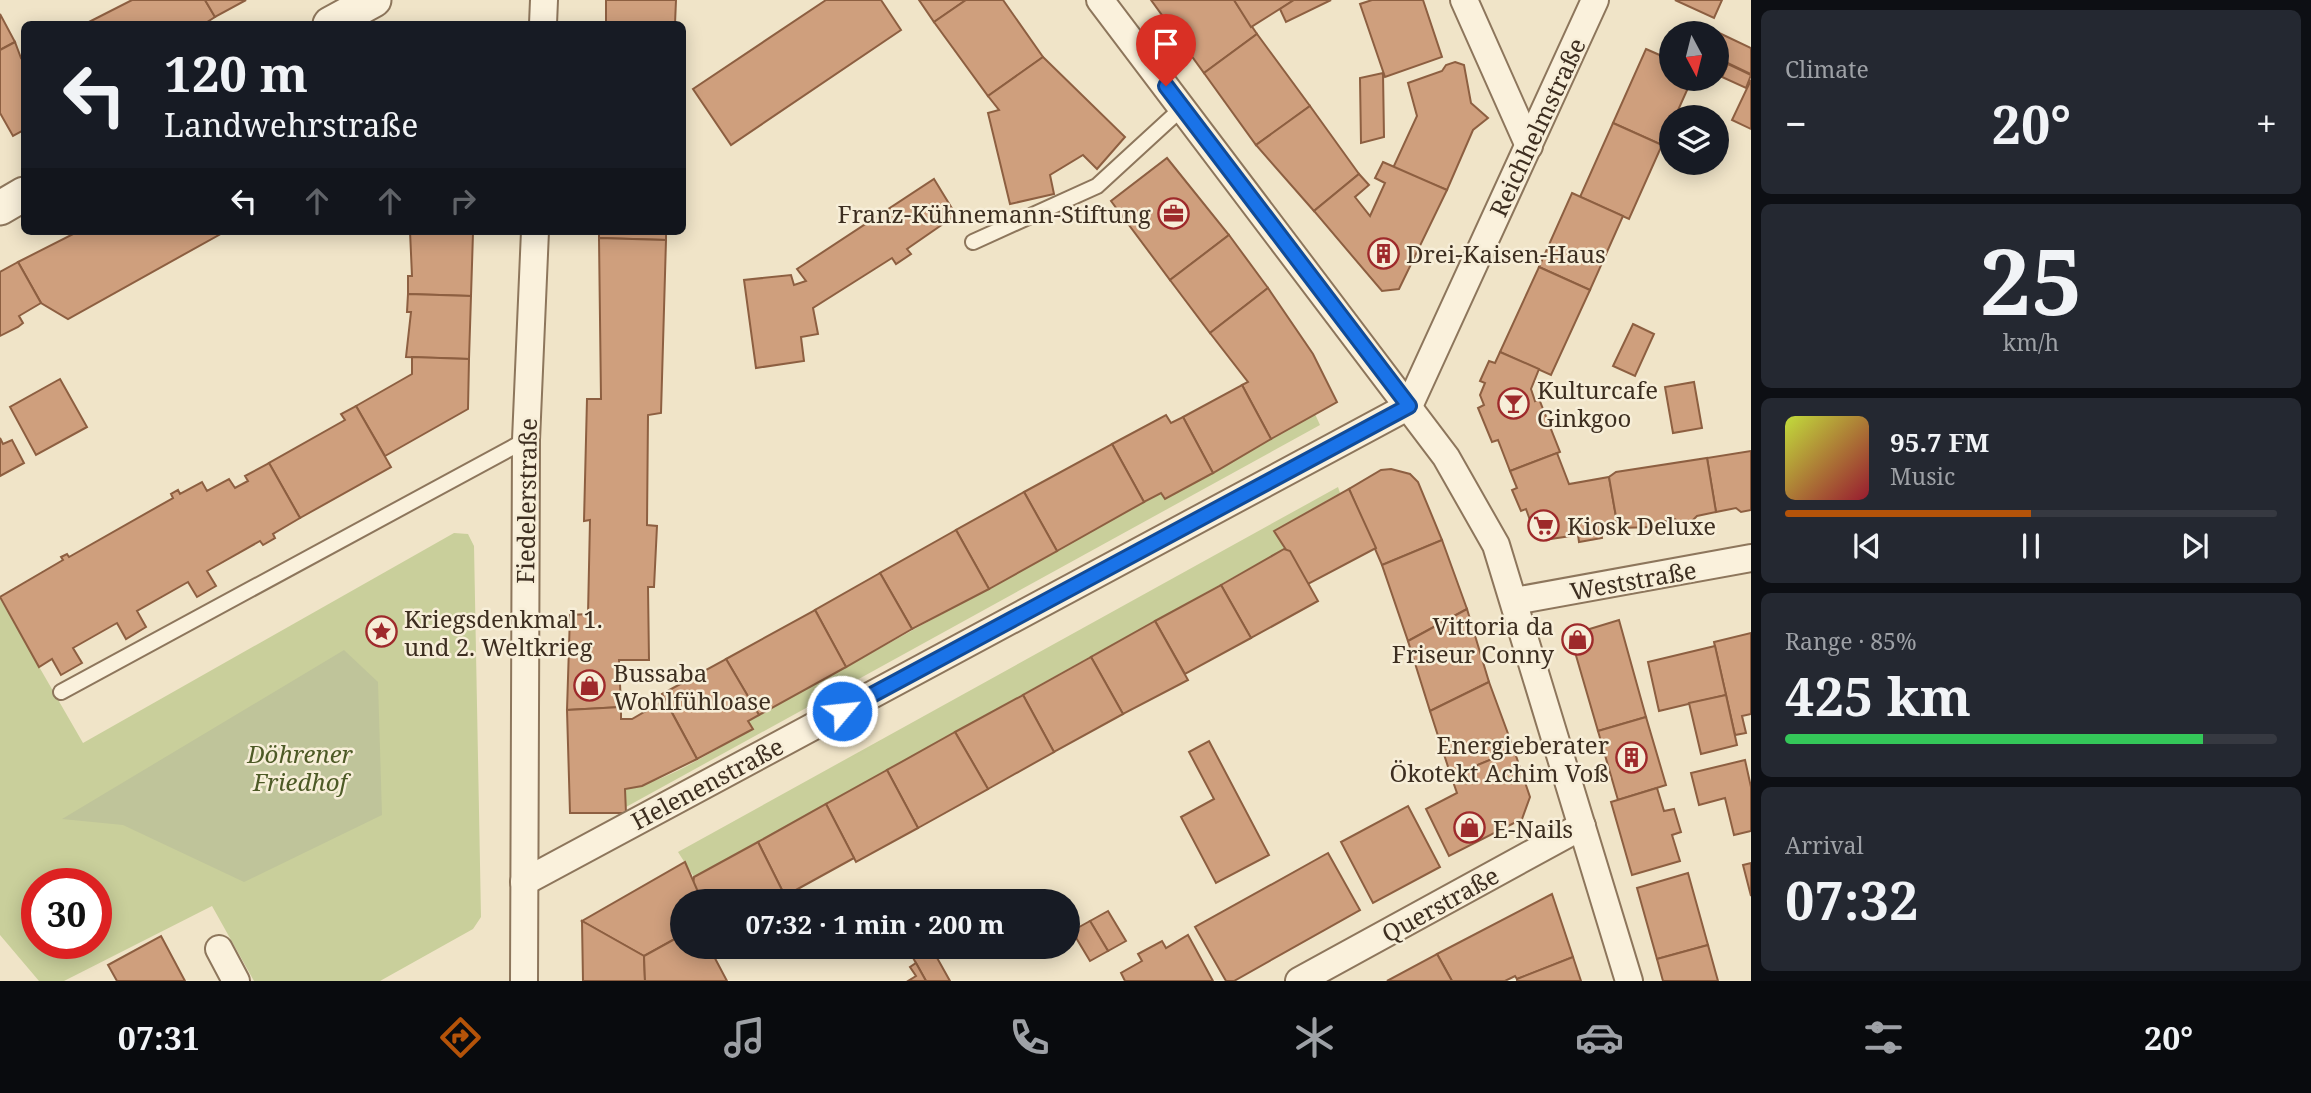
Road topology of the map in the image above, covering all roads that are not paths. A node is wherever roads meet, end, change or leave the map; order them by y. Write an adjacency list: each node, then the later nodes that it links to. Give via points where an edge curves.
1 (374, 0): 6 (street)
2 (544, 0): 7 (street)
3 (1100, 0): 8 (street)
4 (1464, 0): 9 (street)
5 (1595, 0): 9 (street, Reichhelmstraße)
6 (336, 21)
7 (543, 21)
8 (1182, 108): 13 (lane, via 1097,186); 14 (street)
9 (1529, 146): 14 (street, Reichhelmstraße)
10 (21, 196): 11 (street)
11 (0, 208)
12 (535, 235): 15 (street, Fiedelerstraße)
13 (973, 242)
14 (1409, 406): 17 (street, via 1446,457 1496,545); 20 (street, Helenenstraße)
15 (526, 440): 18 (lane); 20 (street, Fiedelerstraße)
16 (1751, 558): 17 (street, Weststraße)
17 (1515, 601): 19 (street)
18 (61, 692)
19 (1582, 826): 24 (street, Querstraße); 25 (street)
20 (524, 882): 23 (street, Fiedelerstraße)
21 (219, 949): 22 (street)
22 (236, 981)
23 (524, 981)
24 (1299, 981)
25 (1629, 981)

